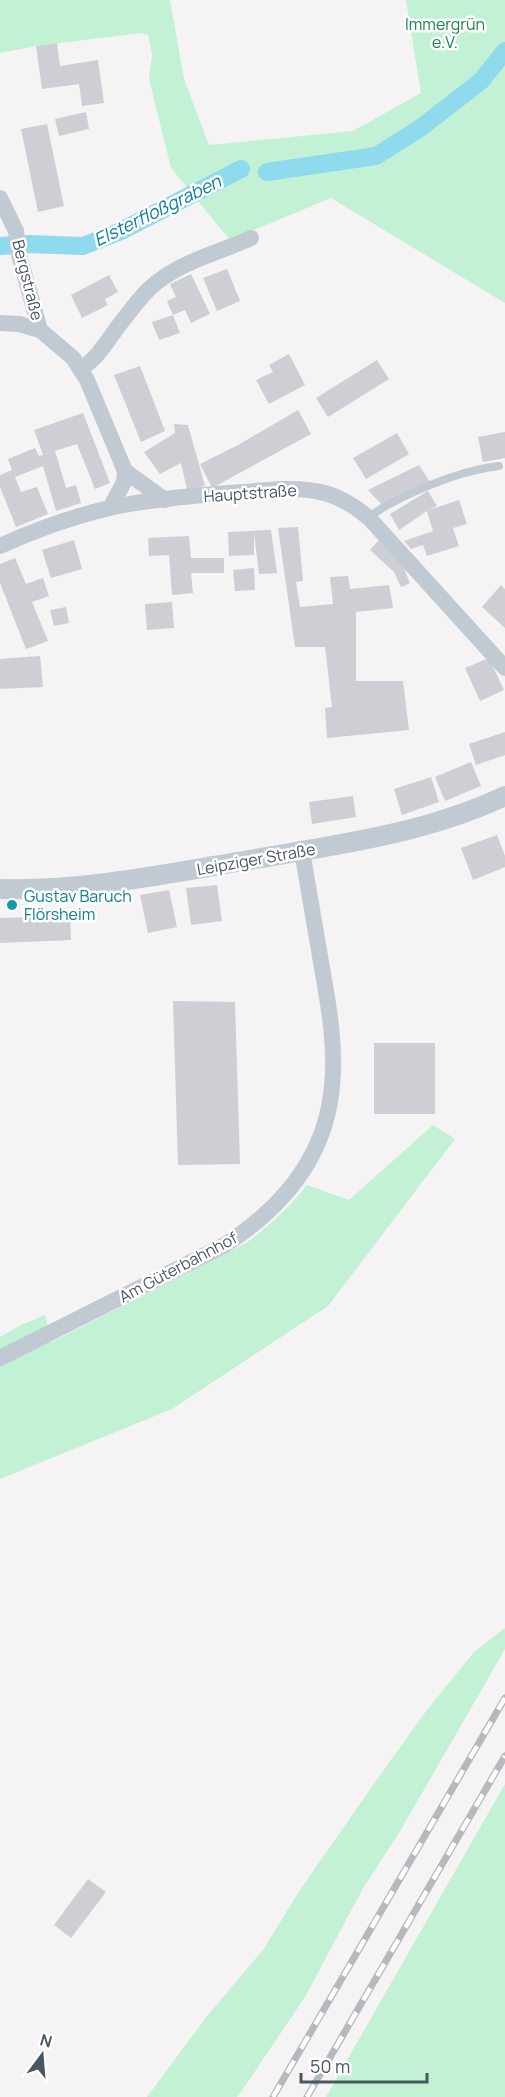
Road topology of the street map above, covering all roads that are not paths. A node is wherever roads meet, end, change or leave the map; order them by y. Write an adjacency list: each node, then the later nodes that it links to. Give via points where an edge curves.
1 (0, 198): 4 (street, Bergstraße, via 16,231)
2 (251, 238): 5 (street, via 189,262 161,279 136,304 96,357)
3 (0, 323): 4 (street)
4 (40, 330): 5 (street, via 63,348)
5 (80, 369): 7 (street)
6 (499, 466): 10 (lane, via 473,469 441,480)
7 (125, 471): 8 (street); 9 (street, via 124,482)
8 (165, 500): 9 (street, Hauptstraße); 10 (street, Hauptstraße, via 299,488 340,497)
9 (110, 508): 11 (street, Hauptstraße)
10 (369, 518): 12 (street, Hauptstraße)
11 (0, 546)
12 (505, 668)
13 (505, 796): 14 (street, Leipziger Straße, via 413,830)
14 (302, 851): 15 (street, Leipziger Straße, via 109,884); 16 (street, Am Güterbahnhof, via 328,1000 333,1070 326,1119 305,1166 277,1204 223,1246)
15 (0, 889)
16 (0, 1358)

